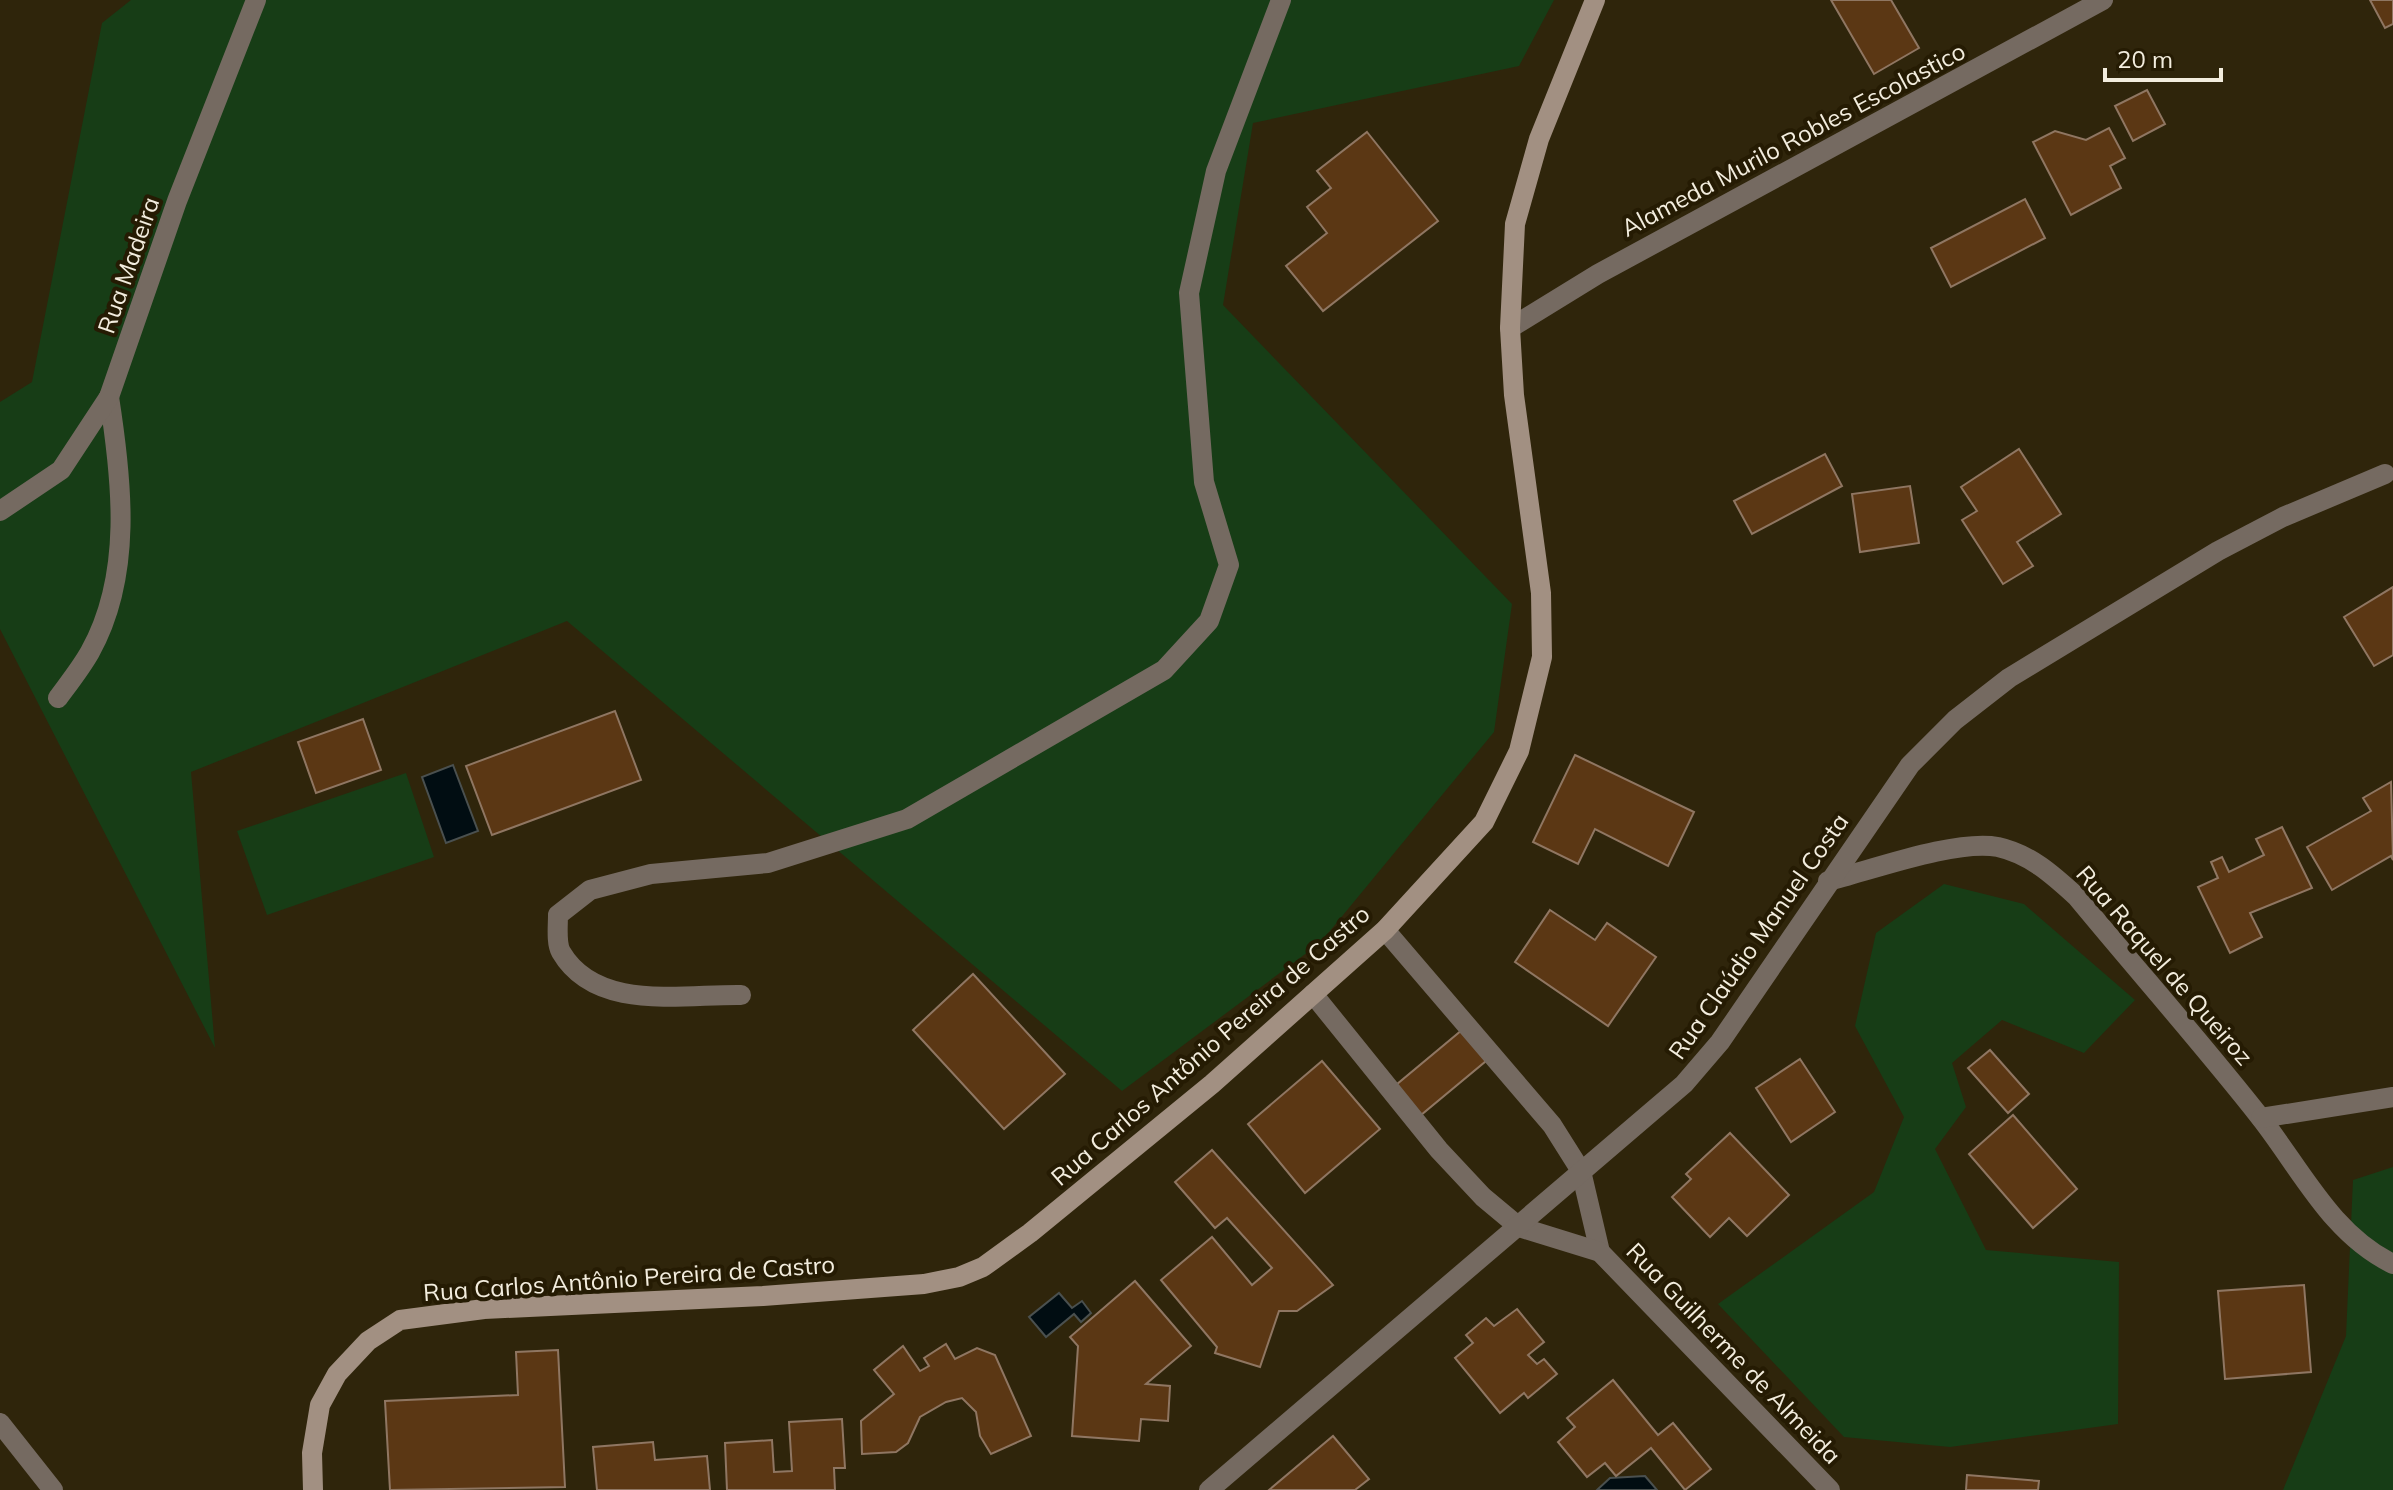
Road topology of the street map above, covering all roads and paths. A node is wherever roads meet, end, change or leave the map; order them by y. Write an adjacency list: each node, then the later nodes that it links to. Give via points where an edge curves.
1 (256, 0): 6 (street, Rua Madeira, via 172,215)
2 (1281, 0): 13 (street, via 1216,171 1189,293 1204,482 1229,565 1209,621 1164,670 907,819 768,863 651,874 590,890 558,915 559,950 587,983 619,994)
3 (1595, 0): 5 (street, Rua Carlos Antônio Pereira de Castro, via 1539,139 1515,224)
4 (2103, 0): 5 (street, Alameda Murilo Robles Escolastico, via 1598,274)
5 (1510, 328): 11 (street, Rua Carlos Antônio Pereira de Castro, via 1541,593 1542,657 1519,751 1484,822)
6 (109, 397): 8 (street, Rua Madeira, via 61,470); 9 (street, via 120,462 114,591 91,651)
7 (2385, 474): 10 (street, Rua Claúdio Manuel Costa, via 2218,551 2009,678 1955,720 1910,765)
8 (0, 511)
9 (58, 698)
10 (1828, 881): 15 (street, Rua Raquel de Queiroz, via 1958,847 1998,847 2042,865 2076,896); 16 (street, Rua Claúdio Manuel Costa, via 1711,1053 1684,1084)
11 (1385, 930): 12 (street, Rua Carlos Antônio Pereira de Castro); 16 (street, Rua Guilherme de Almeida, via 1514,1078)
12 (1313, 994): 17 (street, via 1439,1150); 22 (street, Rua Carlos Antônio Pereira de Castro, via 1030,1233 983,1267 959,1277 763,1296 484,1309 400,1320 368,1341 337,1374 320,1405 312,1453)
13 (741, 995)
14 (2393, 1097): 15 (street)
15 (2261, 1118): 19 (street, Rua Raquel de Queiroz, via 2338,1224 2371,1253)
16 (1581, 1171): 17 (street, Rua Claúdio Manuel Costa); 18 (street, Rua Guilherme de Almeida)
17 (1519, 1227): 18 (street, Rua Guilherme de Almeida); 23 (street, Rua Claúdio Manuel Costa)
18 (1600, 1252): 24 (street, Rua Guilherme de Almeida)
19 (2393, 1264)
20 (0, 1423): 21 (street)
21 (53, 1490)
22 (313, 1490)
23 (1209, 1490)
24 (1830, 1490)

